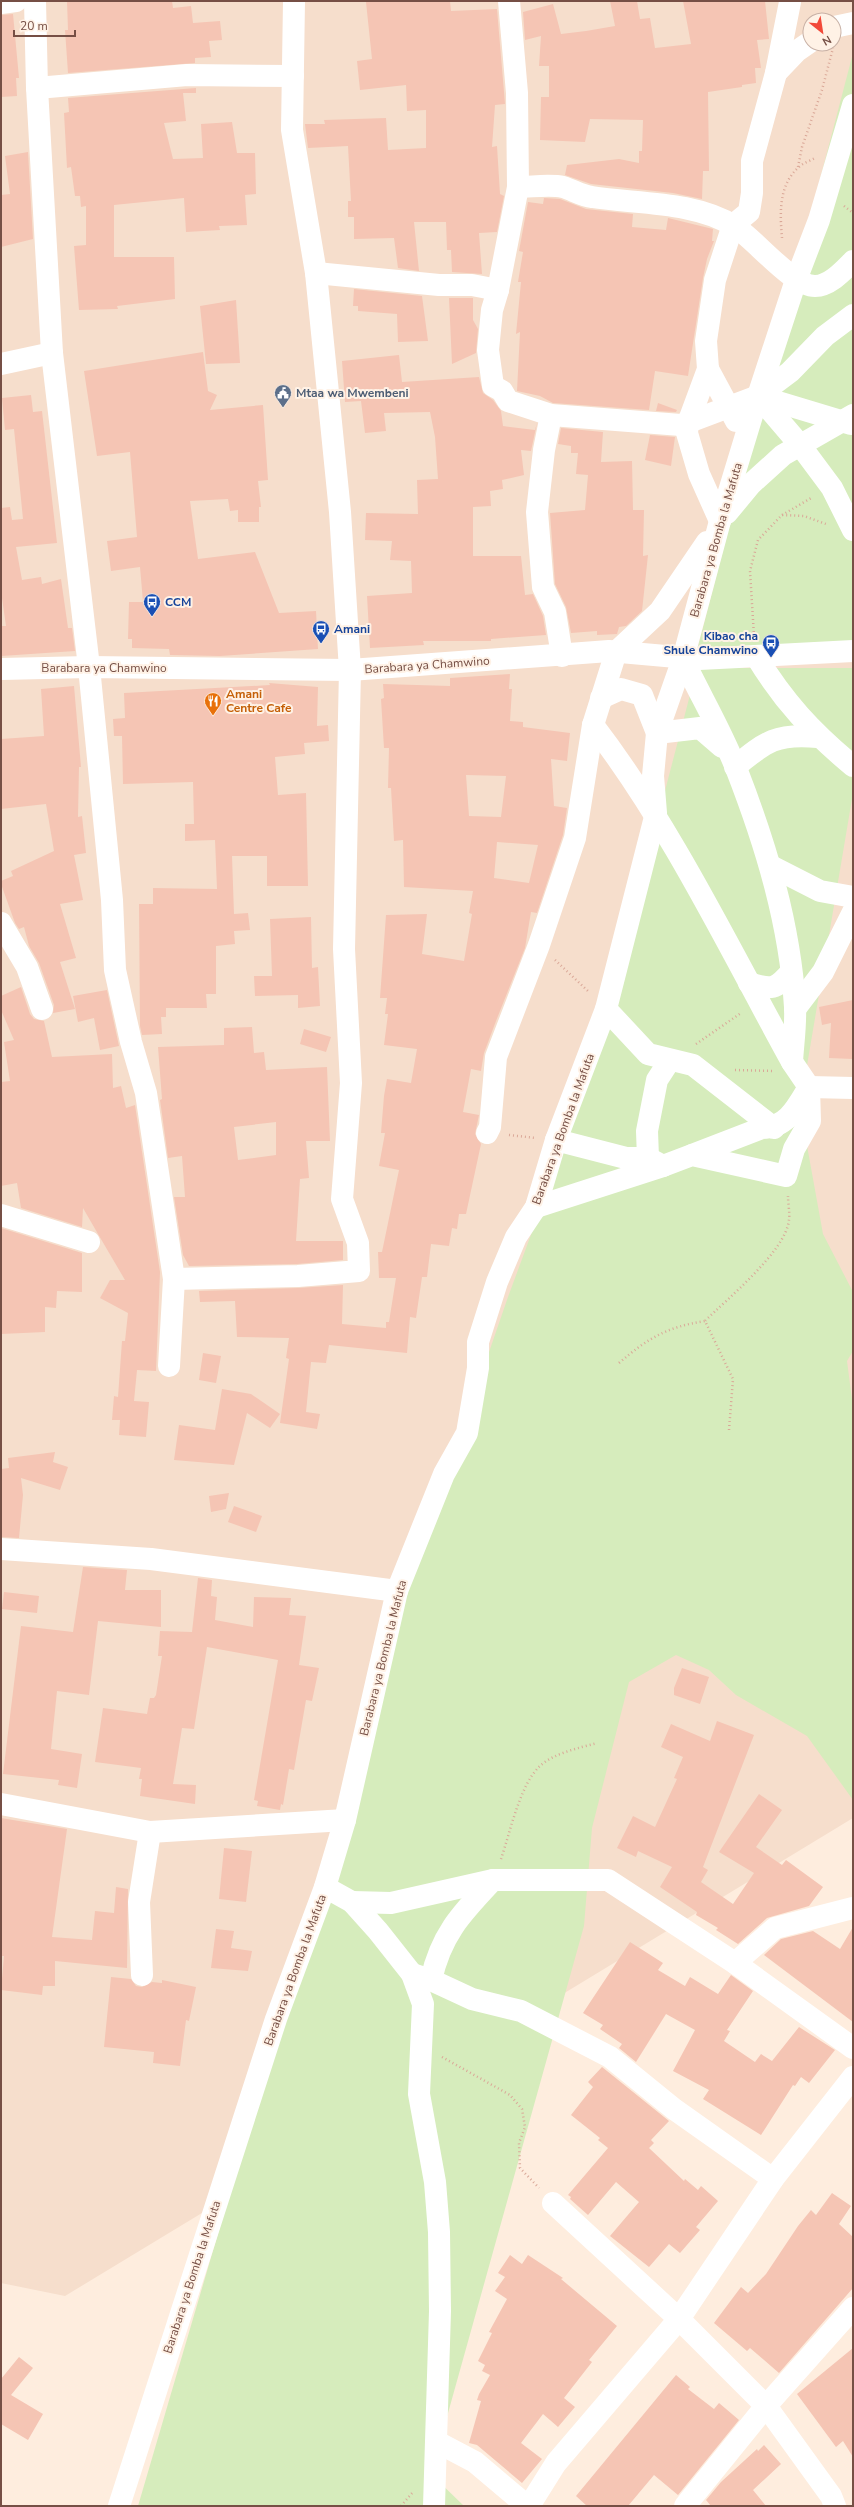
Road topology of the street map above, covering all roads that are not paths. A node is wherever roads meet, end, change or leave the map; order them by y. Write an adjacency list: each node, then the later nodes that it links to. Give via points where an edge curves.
1 (16, 1): 6 (street)
2 (35, 1): 10 (street)
3 (294, 1): 9 (street)
4 (509, 1): 12 (street, via 517,93)
5 (790, 2): 8 (street)
6 (1, 3)
7 (802, 48): 8 (street)
8 (776, 73): 13 (street, via 752,162 749,212)
9 (293, 76): 10 (street, via 187,75); 15 (street, via 292,130)
10 (37, 88): 19 (street)
11 (853, 105): 16 (street, Barabara ya Bomba la Mafuta, via 819,220)
12 (518, 187): 13 (street, via 562,187 591,197 632,200 699,211); 17 (street)
13 (733, 225): 16 (street); 21 (street, via 715,280 706,341)
14 (853, 261): 16 (street, via 836,277 816,286)
15 (316, 273): 17 (street); 38 (street, via 340,512)
16 (789, 273): 22 (street, Barabara ya Bomba la Mafuta)
17 (498, 290): 24 (street, via 492,310 488,350 493,386 502,391 508,401)
18 (853, 315): 22 (street, via 825,336 790,372)
19 (52, 353): 20 (street); 36 (street)
20 (1, 364)
21 (708, 369): 23 (street); 26 (street)
22 (758, 396): 23 (street); 25 (street); 27 (street, Barabara ya Bomba la Mafuta); 28 (street)
23 (730, 407): 26 (street); 27 (street)
24 (552, 415): 26 (street, via 681,425); 33 (street, via 544,450 537,512 543,587 555,612)
25 (850, 420): 28 (street)
26 (688, 423): 29 (street, via 687,433 699,474)
27 (745, 438): 29 (street, Barabara ya Bomba la Mafuta)
28 (800, 445): 29 (street, via 751,484); 30 (street, via 832,488)
29 (720, 521): 32 (street, via 660,611); 35 (street, Barabara ya Bomba la Mafuta)
30 (843, 529)
31 (853, 651): 34 (street, Barabara ya Chamwino)
32 (616, 652): 33 (street, Barabara ya Chamwino); 35 (street, Barabara ya Chamwino); 39 (street)
33 (562, 656): 38 (street, Barabara ya Chamwino)
34 (756, 656): 35 (street, Barabara ya Chamwino); 42 (street, via 776,689)
35 (683, 659): 41 (street, Barabara ya Bomba la Mafuta); 43 (street)
36 (89, 667): 37 (street, Barabara ya Chamwino); 38 (street, Barabara ya Chamwino); 67 (street, via 112,900 115,970 131,1042 146,1093)
37 (1, 669)
38 (350, 670): 67 (street, via 344,949 351,1083 342,1199 358,1243 359,1271 298,1276)
39 (601, 698): 40 (street); 41 (street, via 621,689 642,695)
40 (593, 724): 45 (street); 60 (street, via 575,838 539,945 496,1057 490,1127)
41 (657, 733): 43 (street, via 700,728); 45 (street, Barabara ya Bomba la Mafuta, via 653,776)
42 (818, 737): 43 (street, via 792,734); 44 (street)
43 (732, 759): 46 (street)
44 (853, 766)
45 (656, 813): 51 (street); 53 (street, Barabara ya Bomba la Mafuta)
46 (770, 866): 47 (street, via 820,891); 50 (street, via 787,937)
47 (853, 897)
48 (853, 912): 54 (street, via 823,972)
49 (1, 923): 52 (street, via 27,967)
50 (791, 972): 51 (street, via 779,986); 54 (street)
51 (753, 992): 56 (street)
52 (42, 1009)
53 (606, 1009): 55 (street, via 648,1054); 61 (street, Barabara ya Bomba la Mafuta)
54 (795, 1009): 56 (street)
55 (670, 1060): 59 (street, via 693,1065); 63 (street, via 657,1080 647,1131)
56 (794, 1065): 57 (street)
57 (809, 1087): 58 (street); 59 (street, via 792,1115); 62 (street, via 810,1121 794,1149 786,1176)
58 (853, 1088)
59 (774, 1128): 62 (street, via 762,1128)
60 (487, 1133)
61 (556, 1140): 63 (street, via 626,1158); 64 (street, Barabara ya Bomba la Mafuta)
62 (692, 1155): 63 (street)
63 (656, 1162): 64 (street)
64 (536, 1207): 70 (street, Barabara ya Bomba la Mafuta, via 516,1237 497,1282 478,1342 478,1368 467,1433 444,1474)
65 (1, 1215): 66 (street)
66 (90, 1242)
67 (174, 1279): 68 (street)
68 (169, 1366)
69 (1, 1549): 70 (street, via 151,1559)
70 (397, 1592): 72 (street, Barabara ya Bomba la Mafuta)
71 (1, 1804): 73 (street)
72 (344, 1820): 73 (street); 75 (street, Barabara ya Bomba la Mafuta)
73 (150, 1832): 79 (street, via 139,1902)
74 (493, 1880): 76 (street, via 391,1903); 78 (street, via 608,1880); 80 (street, via 460,1916)
75 (325, 1887): 76 (street); 89 (street, Barabara ya Bomba la Mafuta, via 276,2019)
76 (352, 1902): 80 (street)
77 (853, 1908): 78 (street, via 775,1928)
78 (735, 1963): 81 (street)
79 (142, 1974)
80 (422, 1977): 83 (street, via 472,1999 522,2011 610,2057 674,2110); 88 (street, via 419,2094 427,2128 439,2232)
81 (853, 2048)
82 (853, 2077): 83 (street)
83 (773, 2179): 86 (street)
84 (553, 2203): 86 (street)
85 (853, 2308): 87 (street)
86 (679, 2319): 87 (street); 91 (street, via 556,2463)
87 (766, 2406): 92 (street); 93 (street)
88 (437, 2442): 90 (street); 91 (street, via 475,2462)
89 (119, 2506)
90 (434, 2506)
91 (528, 2506)
92 (685, 2506)
93 (835, 2506)

